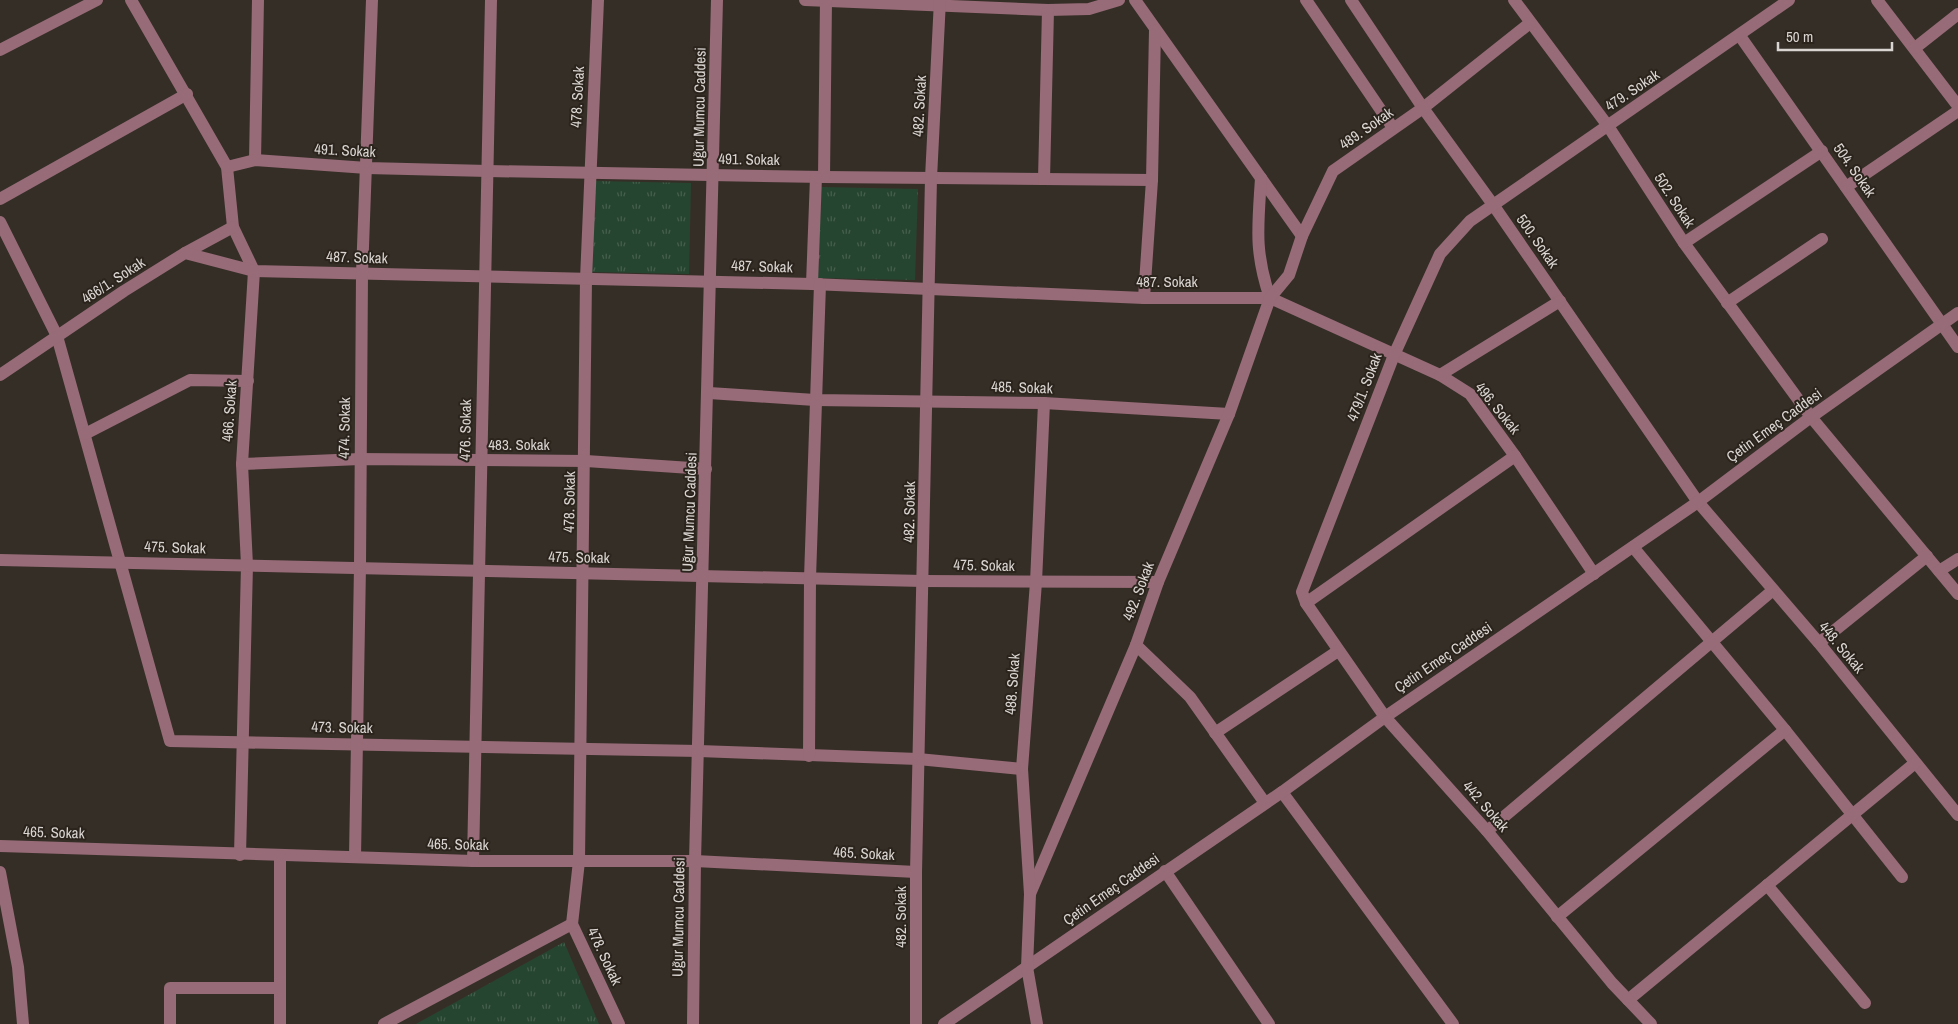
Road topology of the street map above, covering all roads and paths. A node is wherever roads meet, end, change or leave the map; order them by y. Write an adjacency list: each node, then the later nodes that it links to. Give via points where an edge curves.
1 (97, 0): 25 (street)
2 (131, 0): 26 (street, 466. Sokak)
3 (258, 0): 33 (street)
4 (372, 0): 35 (street, 474. Sokak)
5 (491, 0): 36 (street, 476. Sokak)
6 (598, 0): 37 (street, 478. Sokak)
7 (717, 0): 38 (street, Uğur Mumcu Caddesi)
8 (805, 0): 9 (street)
9 (826, 0): 17 (street); 39 (street)
10 (1119, 0): 19 (street, via 1090,9)
11 (1135, 0): 22 (street)
12 (1306, 0): 31 (street)
13 (1351, 0): 28 (street, 500. Sokak)
14 (1514, 0): 21 (street, 502. Sokak)
15 (1877, 0): 24 (street)
16 (1786, 1): 23 (street, 479. Sokak)
17 (940, 2): 18 (street); 40 (street, 482. Sokak)
18 (1012, 4): 19 (street)
19 (1048, 10): 42 (street)
20 (1958, 14): 24 (street)
21 (1530, 23): 28 (street, 489. Sokak); 30 (street, 502. Sokak)
22 (1154, 30): 41 (street); 43 (street)
23 (1740, 36): 30 (street, 479. Sokak); 32 (street, 504. Sokak)
24 (1915, 48): 27 (street)
25 (0, 50)
26 (186, 94): 34 (street, 466. Sokak); 45 (street)
27 (1958, 106)
28 (1423, 108): 31 (street, 489. Sokak); 46 (street, 500. Sokak)
29 (1958, 111): 44 (street)
30 (1608, 126): 46 (street, 479. Sokak); 51 (street, 502. Sokak)
31 (1393, 128): 49 (street, 489. Sokak, via 1333,171)
32 (1822, 151): 44 (street, 504. Sokak); 51 (street)
33 (255, 160): 34 (street, 491. Sokak); 35 (street, 491. Sokak)
34 (227, 167): 48 (street, 466. Sokak)
35 (367, 168): 36 (street, 491. Sokak); 54 (street, 474. Sokak)
36 (488, 171): 37 (street, 491. Sokak); 55 (street, 476. Sokak)
37 (590, 172): 38 (street, 491. Sokak); 56 (street, 478. Sokak)
38 (714, 174): 39 (street, 491. Sokak); 57 (street, Uğur Mumcu Caddesi)
39 (820, 177): 40 (street, 491. Sokak); 58 (street)
40 (931, 178): 42 (street, 491. Sokak); 59 (street, 482. Sokak)
41 (1262, 178): 49 (street); 61 (street, via 1257,237 1260,270)
42 (1044, 179): 43 (street, 491. Sokak)
43 (1152, 180): 60 (street)
44 (1846, 186): 65 (street, 504. Sokak)
45 (0, 199)
46 (1494, 206): 62 (street, 500. Sokak); 68 (street, 479/1. Sokak, via 1470,221 1440,254)
47 (0, 222): 66 (street)
48 (233, 227): 52 (street, 466/1. Sokak); 53 (street, 466. Sokak)
49 (1302, 236): 61 (street, 489. Sokak, via 1289,275)
50 (1822, 239): 63 (street)
51 (1684, 243): 63 (street, 502. Sokak)
52 (185, 253): 53 (street); 66 (street, 466/1. Sokak)
53 (254, 271): 54 (street, 487. Sokak); 71 (street, 466. Sokak)
54 (362, 274): 55 (street, 487. Sokak); 80 (street, 474. Sokak)
55 (486, 278): 56 (street, 487. Sokak); 81 (street, 476. Sokak)
56 (586, 278): 57 (street, 487. Sokak); 82 (street, 478. Sokak)
57 (711, 281): 58 (street, 487. Sokak); 72 (street, Uğur Mumcu Caddesi)
58 (816, 284): 59 (street, 487. Sokak); 73 (street)
59 (930, 289): 60 (street, 487. Sokak); 74 (street, 482. Sokak)
60 (1144, 298): 61 (street, 487. Sokak)
61 (1270, 298): 68 (street, 496. Sokak); 76 (street, 492. Sokak)
62 (1560, 300): 70 (street); 85 (street, 500. Sokak)
63 (1727, 303): 77 (street, 502. Sokak)
64 (1958, 313): 65 (street, Çetin Emeç Caddesi)
65 (1942, 324): 67 (street, 504. Sokak); 77 (street, Çetin Emeç Caddesi)
66 (57, 336): 69 (street, 466/1. Sokak); 78 (street)
67 (1958, 347)
68 (1394, 355): 70 (street, 496. Sokak); 104 (street, 479/1. Sokak, via 1302,592)
69 (0, 375)
70 (1440, 375): 79 (street, 496. Sokak, via 1470,394)
71 (248, 382): 78 (street, via 190,380); 83 (street, 466. Sokak)
72 (709, 393): 73 (street, 485. Sokak); 84 (street, Uğur Mumcu Caddesi)
73 (815, 400): 74 (street, 485. Sokak); 98 (street)
74 (927, 401): 75 (street, 485. Sokak); 99 (street, 482. Sokak)
75 (1044, 403): 76 (street, 485. Sokak); 100 (street, 488. Sokak)
76 (1229, 414): 101 (street, 492. Sokak)
77 (1811, 417): 85 (street, Çetin Emeç Caddesi); 87 (street, 502. Sokak)
78 (84, 434): 90 (street)
79 (1515, 456): 96 (street, 496. Sokak); 104 (street)
80 (360, 459): 81 (street, 483. Sokak); 83 (street, 483. Sokak); 92 (street, 474. Sokak)
81 (480, 460): 82 (street, 483. Sokak); 93 (street, 476. Sokak)
82 (586, 461): 84 (street, 483. Sokak); 95 (street, 478. Sokak)
83 (242, 464): 91 (street, 466. Sokak)
84 (706, 469): 97 (street, Uğur Mumcu Caddesi)
85 (1698, 502): 86 (street, Çetin Emeç Caddesi); 102 (street, 448. Sokak)
86 (1633, 547): 96 (street, Çetin Emeç Caddesi); 105 (street)
87 (1927, 556): 94 (street, 502. Sokak); 106 (street)
88 (1958, 559): 94 (street)
89 (0, 560): 90 (street, 475. Sokak)
90 (121, 561): 91 (street, 475. Sokak); 112 (street, 473. Sokak, via 170,741)
91 (247, 565): 92 (street, 475. Sokak); 112 (street, 466. Sokak)
92 (360, 566): 93 (street, 475. Sokak); 113 (street, 474. Sokak)
93 (481, 571): 95 (street, 475. Sokak); 114 (street, 476. Sokak)
94 (1939, 571): 103 (street, 502. Sokak)
95 (584, 574): 97 (street, 475. Sokak); 115 (street, 478. Sokak)
96 (1594, 574): 109 (street, Çetin Emeç Caddesi)
97 (703, 576): 98 (street, 475. Sokak); 116 (street, Uğur Mumcu Caddesi)
98 (810, 578): 99 (street, 475. Sokak); 117 (street)
99 (923, 581): 100 (street, 475. Sokak); 118 (street, 482. Sokak)
100 (1036, 582): 101 (street, 475. Sokak); 120 (street, 488. Sokak)
101 (1158, 582): 107 (street, 492. Sokak)
102 (1772, 591): 105 (street); 106 (street, 448. Sokak)
103 (1958, 594)
104 (1306, 603): 108 (street, 442. Sokak)
105 (1712, 642): 110 (street); 125 (street)
106 (1818, 643): 119 (street, 448. Sokak)
107 (1136, 645): 111 (street, via 1190,697); 138 (street, 492. Sokak)
108 (1338, 651): 109 (street, 442. Sokak); 111 (street)
109 (1385, 717): 121 (street, Çetin Emeç Caddesi); 125 (street, 442. Sokak)
110 (1785, 730): 123 (street); 139 (street)
111 (1215, 733): 122 (street)
112 (242, 741): 113 (street, 473. Sokak); 127 (street, 466. Sokak)
113 (355, 744): 114 (street, 473. Sokak); 129 (street, 474. Sokak)
114 (476, 746): 115 (street, 473. Sokak); 130 (street, 476. Sokak)
115 (581, 748): 116 (street, 473. Sokak); 131 (street, 478. Sokak)
116 (699, 750): 117 (street, 473. Sokak); 132 (street, Uğur Mumcu Caddesi)
117 (809, 756): 118 (street, 473. Sokak)
118 (918, 759): 120 (street, 473. Sokak); 135 (street, 482. Sokak)
119 (1915, 763): 123 (street); 124 (street, 448. Sokak)
120 (1022, 769): 138 (street, 488. Sokak)
121 (1282, 792): 122 (street, Çetin Emeç Caddesi); 155 (street)
122 (1265, 803): 133 (street, Çetin Emeç Caddesi)
123 (1852, 815): 136 (street); 137 (street)
124 (1958, 815)
125 (1487, 831): 139 (street, 442. Sokak)
126 (0, 846): 127 (street, 465. Sokak)
127 (240, 855): 128 (street, 465. Sokak)
128 (280, 856): 129 (street, 465. Sokak); 142 (street)
129 (355, 857): 130 (street, 465. Sokak)
130 (473, 861): 131 (street, 465. Sokak)
131 (579, 861): 132 (street, 465. Sokak); 140 (street, 478. Sokak)
132 (695, 861): 135 (street, 465. Sokak); 150 (street, Uğur Mumcu Caddesi)
133 (1164, 871): 141 (street, Çetin Emeç Caddesi); 154 (street)
134 (0, 872): 145 (street, via 18,967)
135 (916, 872): 151 (street, 482. Sokak)
136 (1902, 877)
137 (1767, 885): 143 (street); 144 (street)
138 (1030, 894): 141 (street, 488. Sokak)
139 (1557, 917): 143 (street, 442. Sokak)
140 (572, 924): 148 (street); 149 (street, 478. Sokak)
141 (1027, 967): 152 (street, Çetin Emeç Caddesi); 153 (street, 488. Sokak)
142 (280, 988): 146 (street, via 170,988); 147 (street)
143 (1628, 1000): 156 (street, 442. Sokak)
144 (1865, 1003)
145 (23, 1024)
146 (170, 1024)
147 (280, 1024)
148 (384, 1024)
149 (619, 1024)
150 (693, 1024)
151 (916, 1024)
152 (944, 1024)
153 (1037, 1024)
154 (1270, 1024)
155 (1453, 1024)
156 (1651, 1024)

